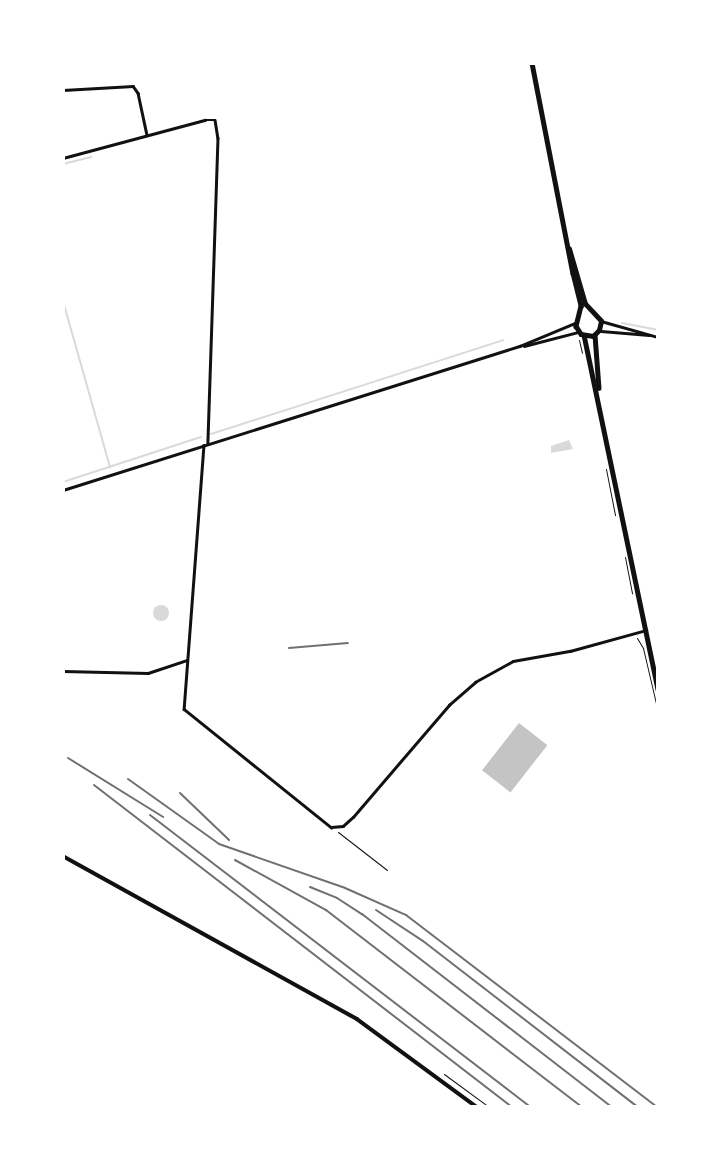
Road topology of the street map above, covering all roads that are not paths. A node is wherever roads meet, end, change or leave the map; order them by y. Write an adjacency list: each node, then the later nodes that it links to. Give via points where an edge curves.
1 (532, 63): 5 (main road)
2 (63, 90): 3 (street, via 133,86)
3 (147, 135): 4 (street); 16 (street, via 215,120 218,147)
4 (63, 158)
5 (569, 249): 6 (main road); 7 (main road)
6 (591, 311): 7 (main road); 8 (main road)
7 (580, 314): 9 (main road)
8 (601, 321): 10 (main road); 12 (street)
9 (576, 322): 11 (main road); 14 (street)
10 (596, 333): 11 (main road); 12 (street); 15 (main road)
11 (580, 334): 14 (street); 15 (main road)
12 (649, 335): 13 (street)
13 (658, 337)
14 (520, 346): 16 (street)
15 (600, 400): 18 (main road)
16 (206, 444): 17 (street); 19 (street)
17 (63, 490)
18 (646, 630): 19 (street, via 513,661 475,682 449,705 348,822 331,827 184,709); 21 (main road)
19 (187, 660): 20 (street, via 148,673)
20 (63, 671)
21 (658, 689)
22 (63, 856): 23 (main road, via 357,1019)
23 (477, 1107)

